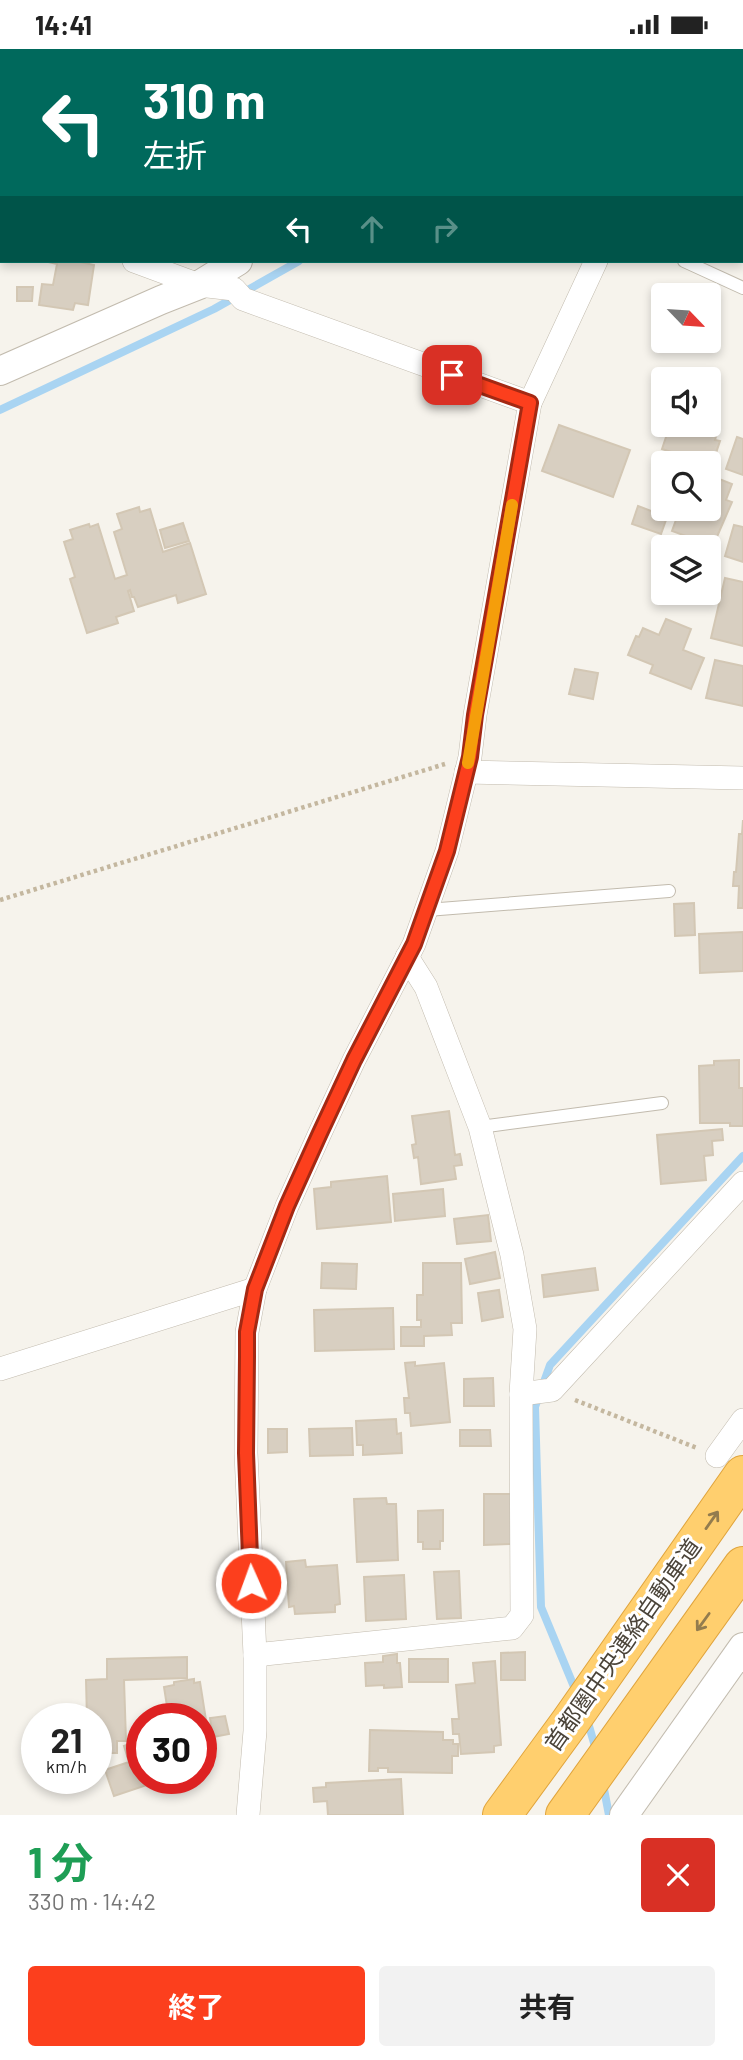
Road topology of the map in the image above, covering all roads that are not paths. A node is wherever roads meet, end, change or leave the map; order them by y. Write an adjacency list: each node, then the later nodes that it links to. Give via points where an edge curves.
1 (139, 263): 5 (street)
2 (235, 263): 5 (street)
3 (595, 263): 8 (street)
4 (688, 263): 6 (lane)
5 (199, 285): 7 (street); 8 (street, via 239,294)
6 (743, 288)
7 (0, 371)
8 (530, 403): 9 (street)
9 (468, 764): 10 (street); 12 (street)
10 (743, 778)
11 (669, 891): 12 (lane)
12 (427, 910): 13 (street)
13 (407, 957): 15 (street, via 426,987); 17 (street, via 320,1133)
14 (662, 1103): 15 (lane)
15 (480, 1127): 19 (street, via 512,1255 524,1329)
16 (743, 1183): 19 (street, via 552,1390)
17 (255, 1289): 18 (street); 24 (street, via 247,1332 246,1453)
18 (0, 1369)
19 (521, 1394): 24 (street, via 522,1615 512,1629)
20 (743, 1420): 21 (street)
21 (730, 1466): 26 (highway, 首都圏中央連絡自動車道, one-way to 21, via 570,1721)
22 (743, 1566): 27 (highway, one-way to 27)
23 (743, 1647): 28 (street)
24 (255, 1655): 25 (street)
25 (248, 1815)
26 (502, 1815)
27 (565, 1815)
28 (624, 1815)

